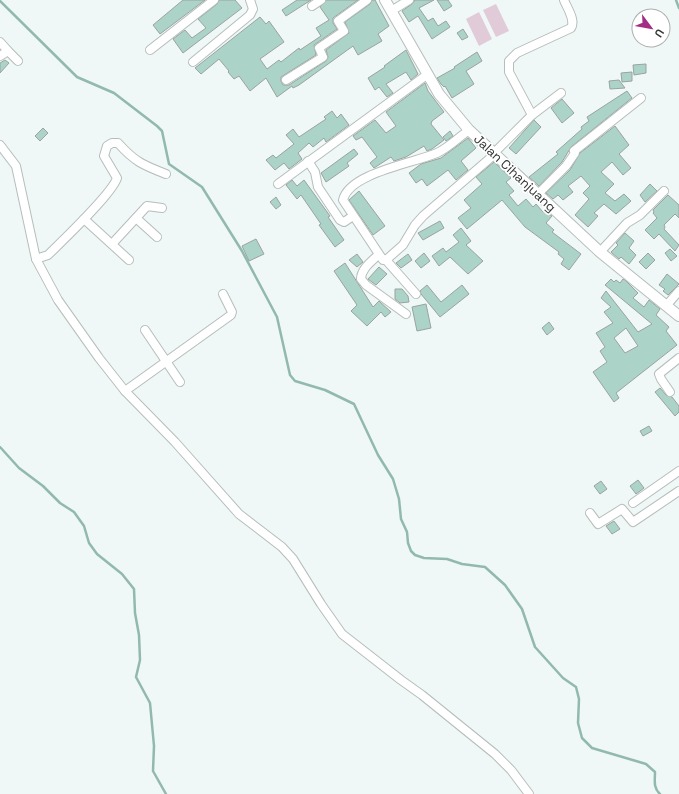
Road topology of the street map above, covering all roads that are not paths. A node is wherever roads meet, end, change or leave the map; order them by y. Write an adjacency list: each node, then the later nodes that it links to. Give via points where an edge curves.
1 (214, 0): 11 (street)
2 (250, 0): 15 (street, via 253,9 250,14)
3 (321, 0): 8 (street)
4 (367, 0): 17 (street, via 338,21 344,31 320,48 323,57)
5 (385, 0): 9 (main road, Jalan Cihanjuang)
6 (409, 0): 9 (street)
7 (564, 0): 20 (street, via 573,20 571,28 517,53 510,61 509,72)
8 (312, 6)
9 (391, 11): 16 (main road, Jalan Cihanjuang)
10 (0, 42): 12 (street)
11 (150, 50)
12 (8, 51): 13 (street); 14 (street)
13 (0, 56)
14 (18, 60)
15 (193, 62)
16 (428, 74): 21 (main road, Jalan Cihanjuang, via 439,94); 24 (street)
17 (286, 80)
18 (561, 92): 20 (street)
19 (641, 98): 28 (street, via 574,151 566,166)
20 (532, 115): 23 (street)
21 (469, 130): 23 (main road, Jalan Cihanjuang); 30 (street, via 438,153 369,175 349,190 343,199)
22 (0, 145): 37 (street, via 16,166)
23 (494, 154): 28 (main road, Jalan Cihanjuang); 39 (street, via 423,216 414,225 403,245)
24 (308, 161): 26 (street); 30 (street, via 315,172 318,187 340,220 344,222)
25 (166, 174): 32 (street, via 138,163 118,143 112,143 107,146 104,156 117,178 116,182)
26 (278, 184)
27 (664, 191): 35 (street, via 640,215 626,223)
28 (537, 195): 35 (main road, Jalan Cihanjuang)
29 (162, 208): 31 (street, via 147,206)
30 (353, 216): 36 (street)
31 (136, 218): 33 (street); 34 (street)
32 (84, 219): 34 (street); 37 (street, via 48,255)
33 (157, 237)
34 (112, 244): 38 (street)
35 (600, 252): 43 (main road, Jalan Cihanjuang)
36 (378, 255): 39 (street); 44 (street, via 361,274 361,279)
37 (36, 259): 50 (street, via 58,300)
38 (130, 260)
39 (386, 260): 42 (street)
40 (679, 291): 43 (street)
41 (223, 294): 48 (street, via 232,312 231,315)
42 (416, 294)
43 (666, 306): 45 (main road, Jalan Cihanjuang)
44 (406, 314)
45 (679, 316)
46 (145, 330): 48 (street)
47 (679, 358): 51 (street, via 659,374)
48 (166, 362): 49 (street); 50 (street)
49 (180, 382)
50 (125, 391): 56 (street, via 175,442 239,514 282,547 293,559 342,634 495,754 512,770)
51 (670, 392)
52 (679, 471): 54 (street)
53 (679, 491): 55 (street, via 632,522 622,509 598,524)
54 (634, 503)
55 (590, 513)
56 (529, 794)

